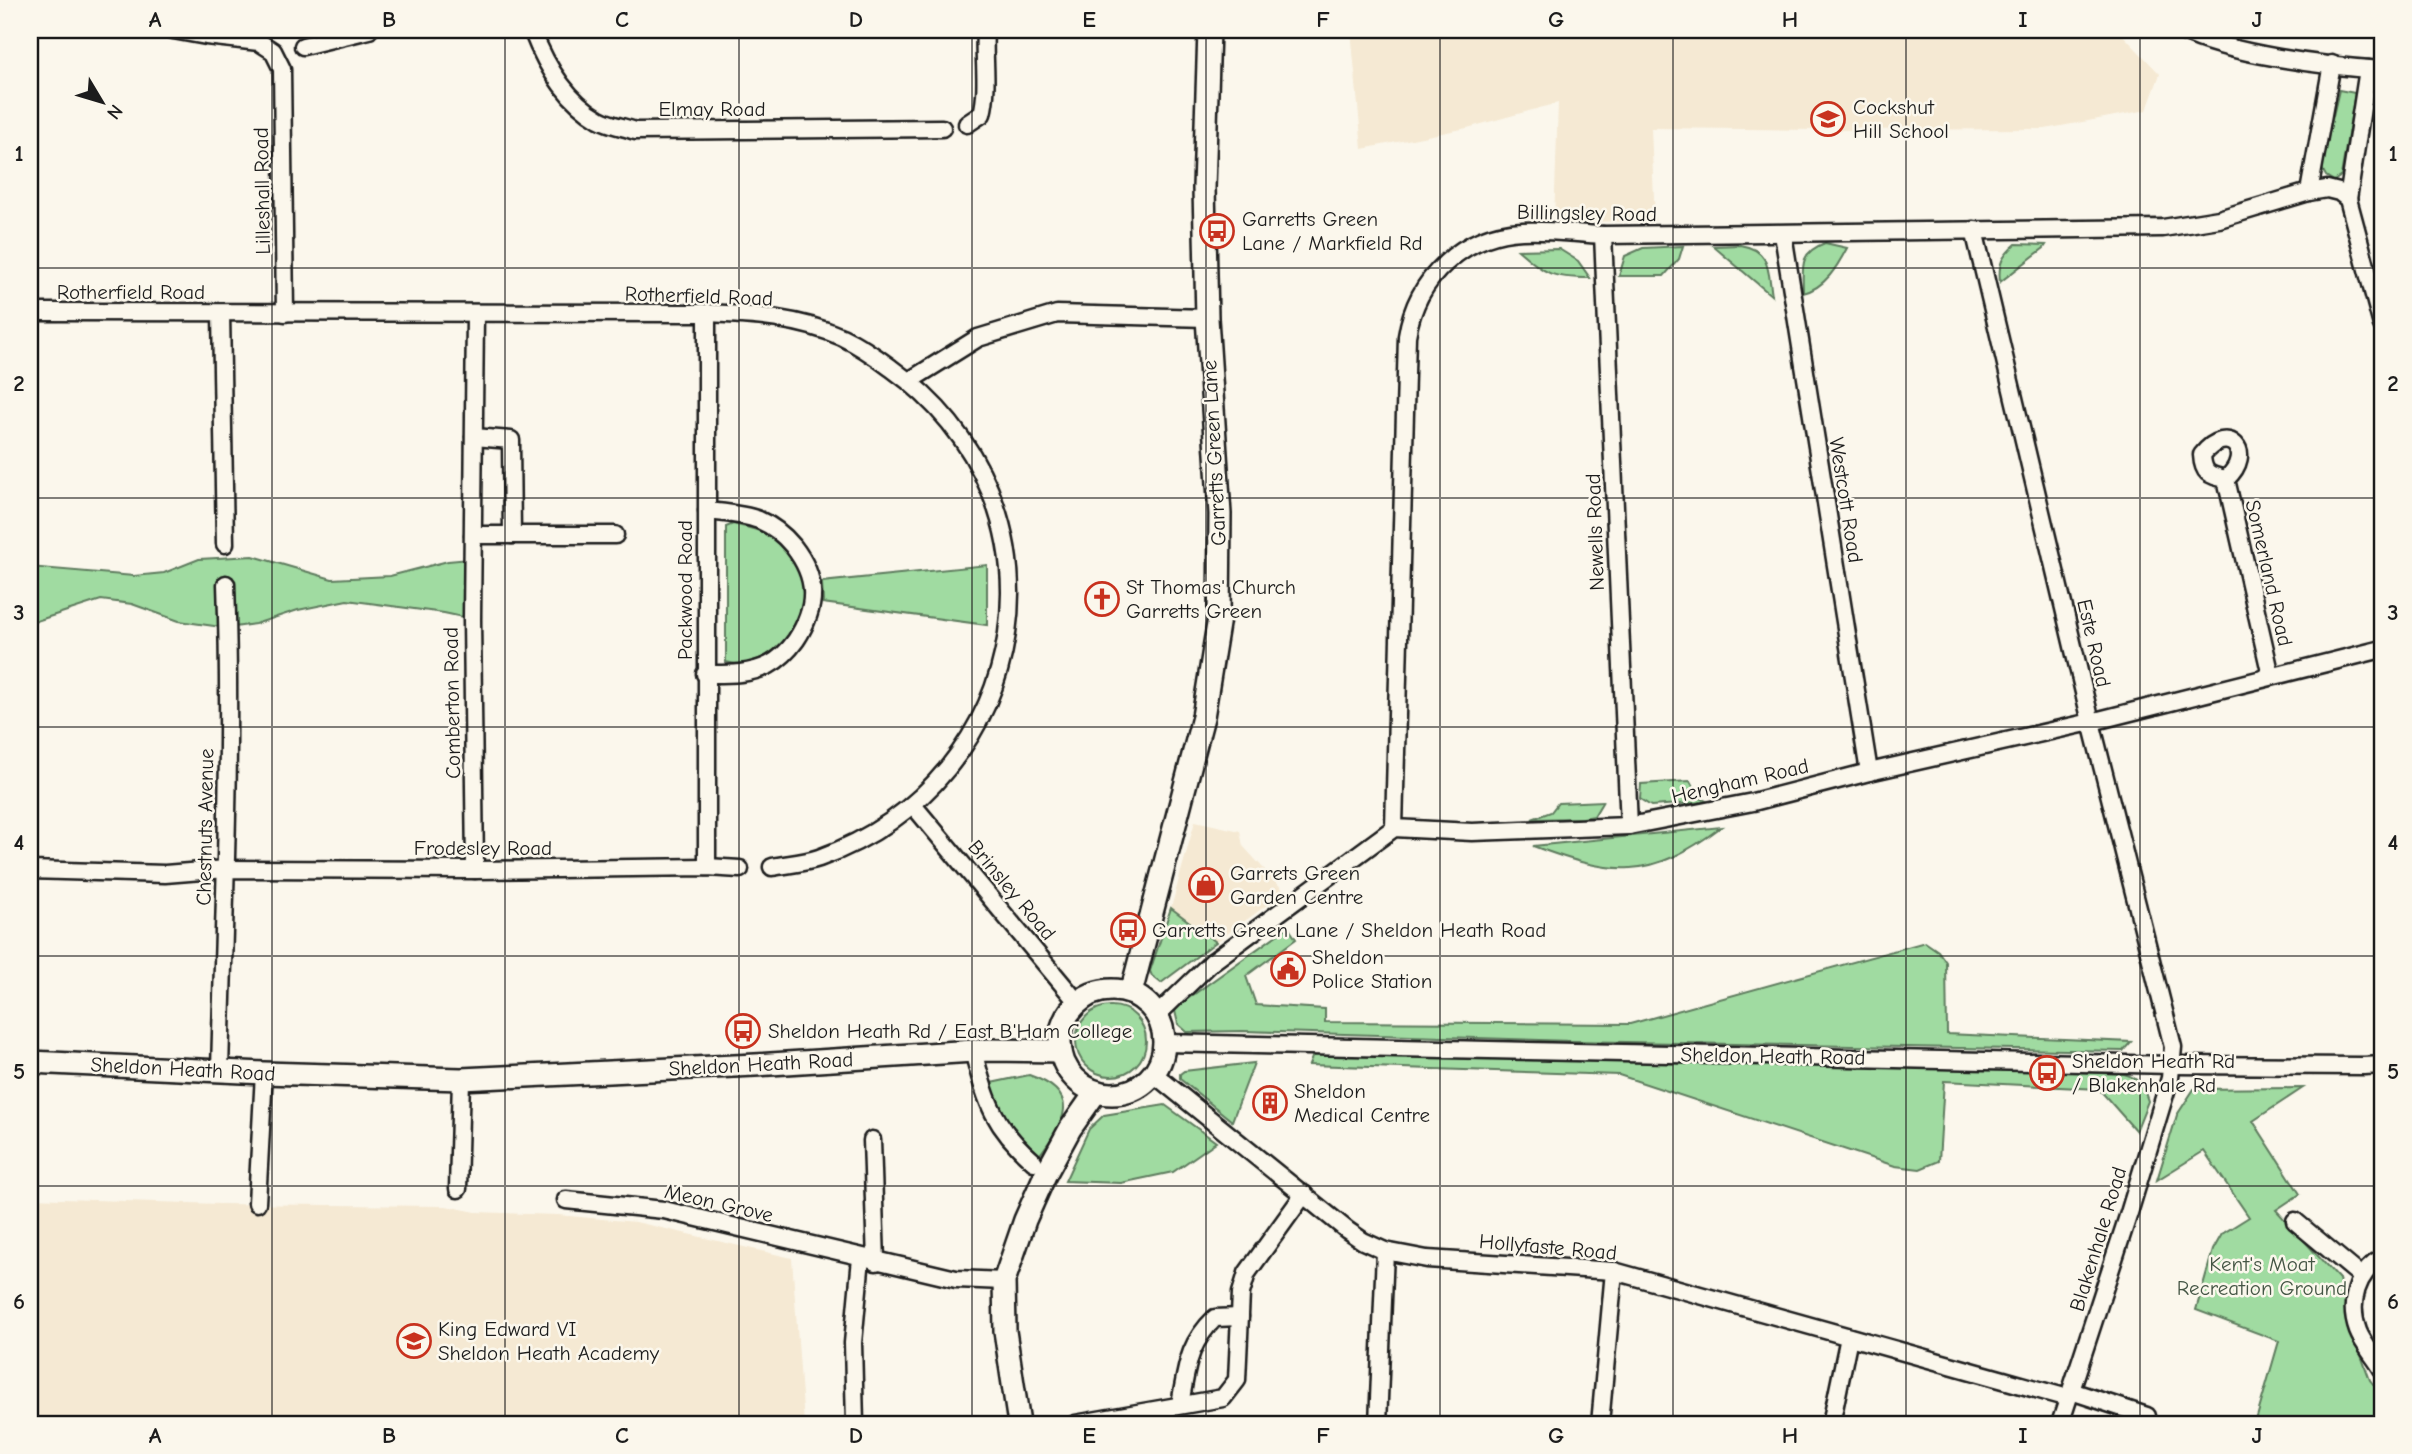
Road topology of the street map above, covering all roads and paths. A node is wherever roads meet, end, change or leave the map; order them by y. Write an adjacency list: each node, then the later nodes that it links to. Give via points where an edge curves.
1 (173, 30): 19 (street, Lilleshall Road, via 259,42 273,51 282,69)
2 (369, 30): 7 (street)
3 (532, 30): 11 (street, Elmay Road, via 566,93 600,119 635,131)
4 (985, 30): 10 (street, via 986,100 982,114)
5 (1209, 30): 22 (street, Garretts Green Lane, via 1203,188)
6 (2180, 30): 8 (street, via 2249,52)
7 (303, 46)
8 (2332, 64): 9 (street); 12 (street)
9 (2375, 69): 13 (street)
10 (967, 124)
11 (942, 128)
12 (2309, 192): 13 (street, via 2327,189); 14 (street, Billingsley Road, via 2219,219 2163,228)
13 (2347, 199): 23 (street)
14 (1974, 230): 15 (street, Billingsley Road); 36 (street, Este Road)
15 (1783, 234): 16 (street, Billingsley Road); 37 (street, Westcott Road)
16 (1603, 236): 39 (street, Newells Road); 40 (street, Billingsley Road, via 1522,231 1492,235 1465,247 1440,267 1415,306 1407,336)
17 (30, 312): 18 (street, Rotherfield Road)
18 (221, 313): 19 (street, Rotherfield Road); 31 (street)
19 (285, 313): 21 (street, Rotherfield Road)
20 (707, 313): 21 (street, Rotherfield Road); 24 (street, Rotherfield Road, via 764,315 817,327 867,350); 27 (street, Packwood Road)
21 (475, 314): 25 (street, Comberton Road)
22 (1207, 317): 24 (street, via 1057,314 978,338); 47 (street, Garretts Green Lane, via 1220,514 1219,618 1203,717)
23 (2382, 325)
24 (909, 381): 38 (street, Rotherfield Road, via 942,412 986,481 1005,544 1009,623 992,693 972,737 945,774)
25 (474, 436): 28 (street, Comberton Road); 29 (street, via 511,440)
26 (2226, 479): 35 (street, Somerland Road)
27 (707, 511): 34 (street, Packwood Road); 34 (street, via 760,520 774,528 807,564 813,587 802,630 782,656 770,665 738,674)
28 (473, 535): 29 (street); 46 (street, Comberton Road)
29 (512, 535): 30 (street)
30 (615, 535)
31 (225, 544)
32 (226, 584): 43 (street, Chestnuts Avenue)
33 (2382, 649): 35 (street, Hengham Road)
34 (705, 674): 41 (street, Packwood Road)
35 (2271, 676): 36 (street, Hengham Road)
36 (2091, 722): 37 (street, Hengham Road); 54 (street, Este Road, via 2173,1047)
37 (1869, 772): 39 (street, Hengham Road)
38 (913, 804): 42 (street, Rotherfield Road, via 860,840 817,859); 48 (street, Brinsley Road)
39 (1629, 827): 40 (street, Hengham Road, via 1472,832)
40 (1394, 828): 49 (street, via 1212,962)
41 (707, 867): 44 (street, Frodesley Road); 46 (street, Frodesley Road)
42 (772, 867)
43 (226, 869): 45 (street, Frodesley Road, via 165,874); 46 (street, Frodesley Road); 56 (street, Chestnuts Avenue)
44 (740, 869)
45 (30, 870)
46 (475, 870)
47 (1131, 993): 48 (street, via 1097,992); 49 (street)
48 (1078, 1003): 52 (street, via 1061,1030)
49 (1157, 1015): 50 (street)
50 (1165, 1043): 54 (street, Sheldon Heath Road); 58 (street)
51 (973, 1051): 52 (street, Sheldon Heath Road); 59 (street, Sheldon Heath Road); 62 (street, via 1000,1127)
52 (1061, 1051): 60 (street, via 1074,1077)
53 (30, 1062): 56 (street, Sheldon Heath Road)
54 (2173, 1065): 55 (street, Sheldon Heath Road); 77 (street, Blakenhale Road)
55 (2382, 1065)
56 (219, 1071): 57 (street, Sheldon Heath Road)
57 (264, 1073): 59 (street, Sheldon Heath Road); 66 (street)
58 (1154, 1074): 60 (street, via 1125,1093); 64 (street, Hollyfaste Road)
59 (461, 1079): 63 (street)
60 (1096, 1092): 73 (street, via 1045,1175)
61 (872, 1140): 70 (street)
62 (1034, 1162)
63 (458, 1189)
64 (1304, 1194): 68 (street, Hollyfaste Road, via 1347,1230); 74 (street, via 1247,1273)
65 (566, 1200): 70 (street, Meon Grove, via 664,1210)
66 (257, 1203)
67 (2295, 1221): 72 (street)
68 (1385, 1251): 71 (street, Hollyfaste Road, via 1427,1259); 83 (street)
69 (2382, 1259): 72 (street)
70 (868, 1260): 73 (street, Meon Grove, via 956,1279); 80 (street, via 853,1343)
71 (1614, 1271): 75 (street, Hollyfaste Road); 84 (street)
72 (2361, 1276): 76 (street, via 2353,1298 2358,1331)
73 (1004, 1281): 81 (street, via 1005,1331)
74 (1240, 1317): 78 (street, via 1215,1318 1200,1333 1189,1358); 78 (street, via 1237,1380 1223,1398)
75 (1849, 1337): 77 (street, Hollyfaste Road); 85 (street)
76 (2382, 1369)
77 (2070, 1395): 79 (street, Hollyfaste Road); 86 (street, Blakenhale Road)
78 (1180, 1404): 82 (street)
79 (2147, 1416)
80 (855, 1424)
81 (1019, 1424)
82 (1074, 1424)
83 (1378, 1424)
84 (1600, 1424)
85 (1831, 1424)
86 (2060, 1424)

